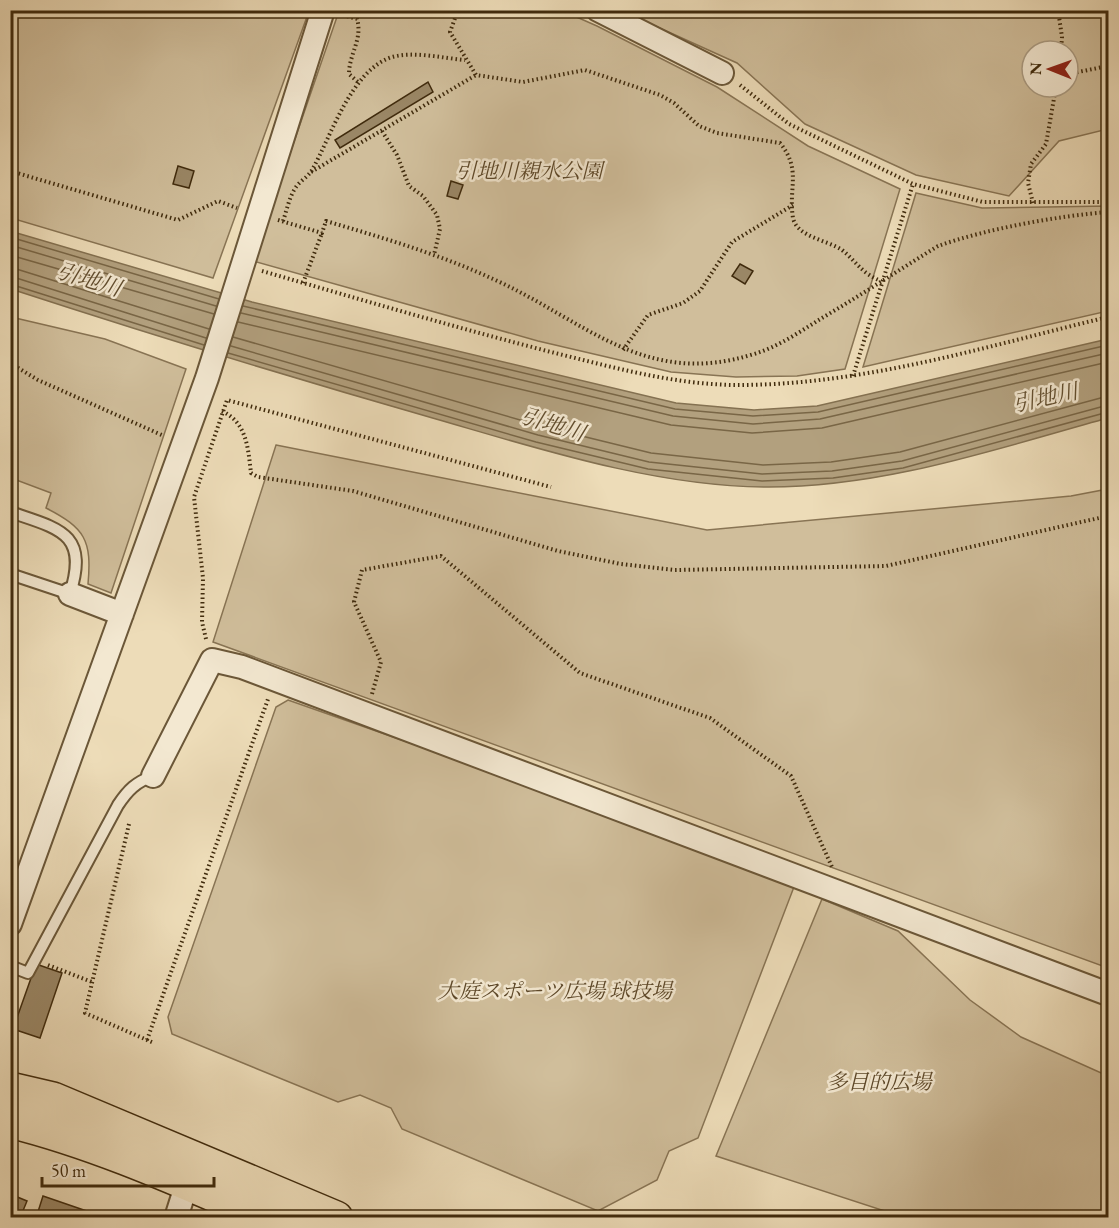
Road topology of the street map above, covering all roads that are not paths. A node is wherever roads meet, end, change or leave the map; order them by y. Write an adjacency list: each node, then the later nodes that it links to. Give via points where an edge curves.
1 (598, 10): 3 (street)
2 (331, 12): 7 (street)
3 (722, 73)
4 (10, 512): 6 (lane, via 61,531 73,544 77,562)
5 (10, 574): 6 (lane)
6 (70, 594): 7 (street)
7 (122, 614): 9 (street)
8 (153, 776): 10 (lane, via 129,789 118,805 28,973); 11 (street, via 212,660 242,667)
9 (10, 924)
10 (10, 966)
11 (1108, 994)
12 (10, 1089): 17 (main road, via 53,1099)
13 (10, 1121): 14 (main road)
14 (187, 1183): 15 (street); 16 (main road)
15 (176, 1218)
16 (268, 1218)
17 (336, 1218)

